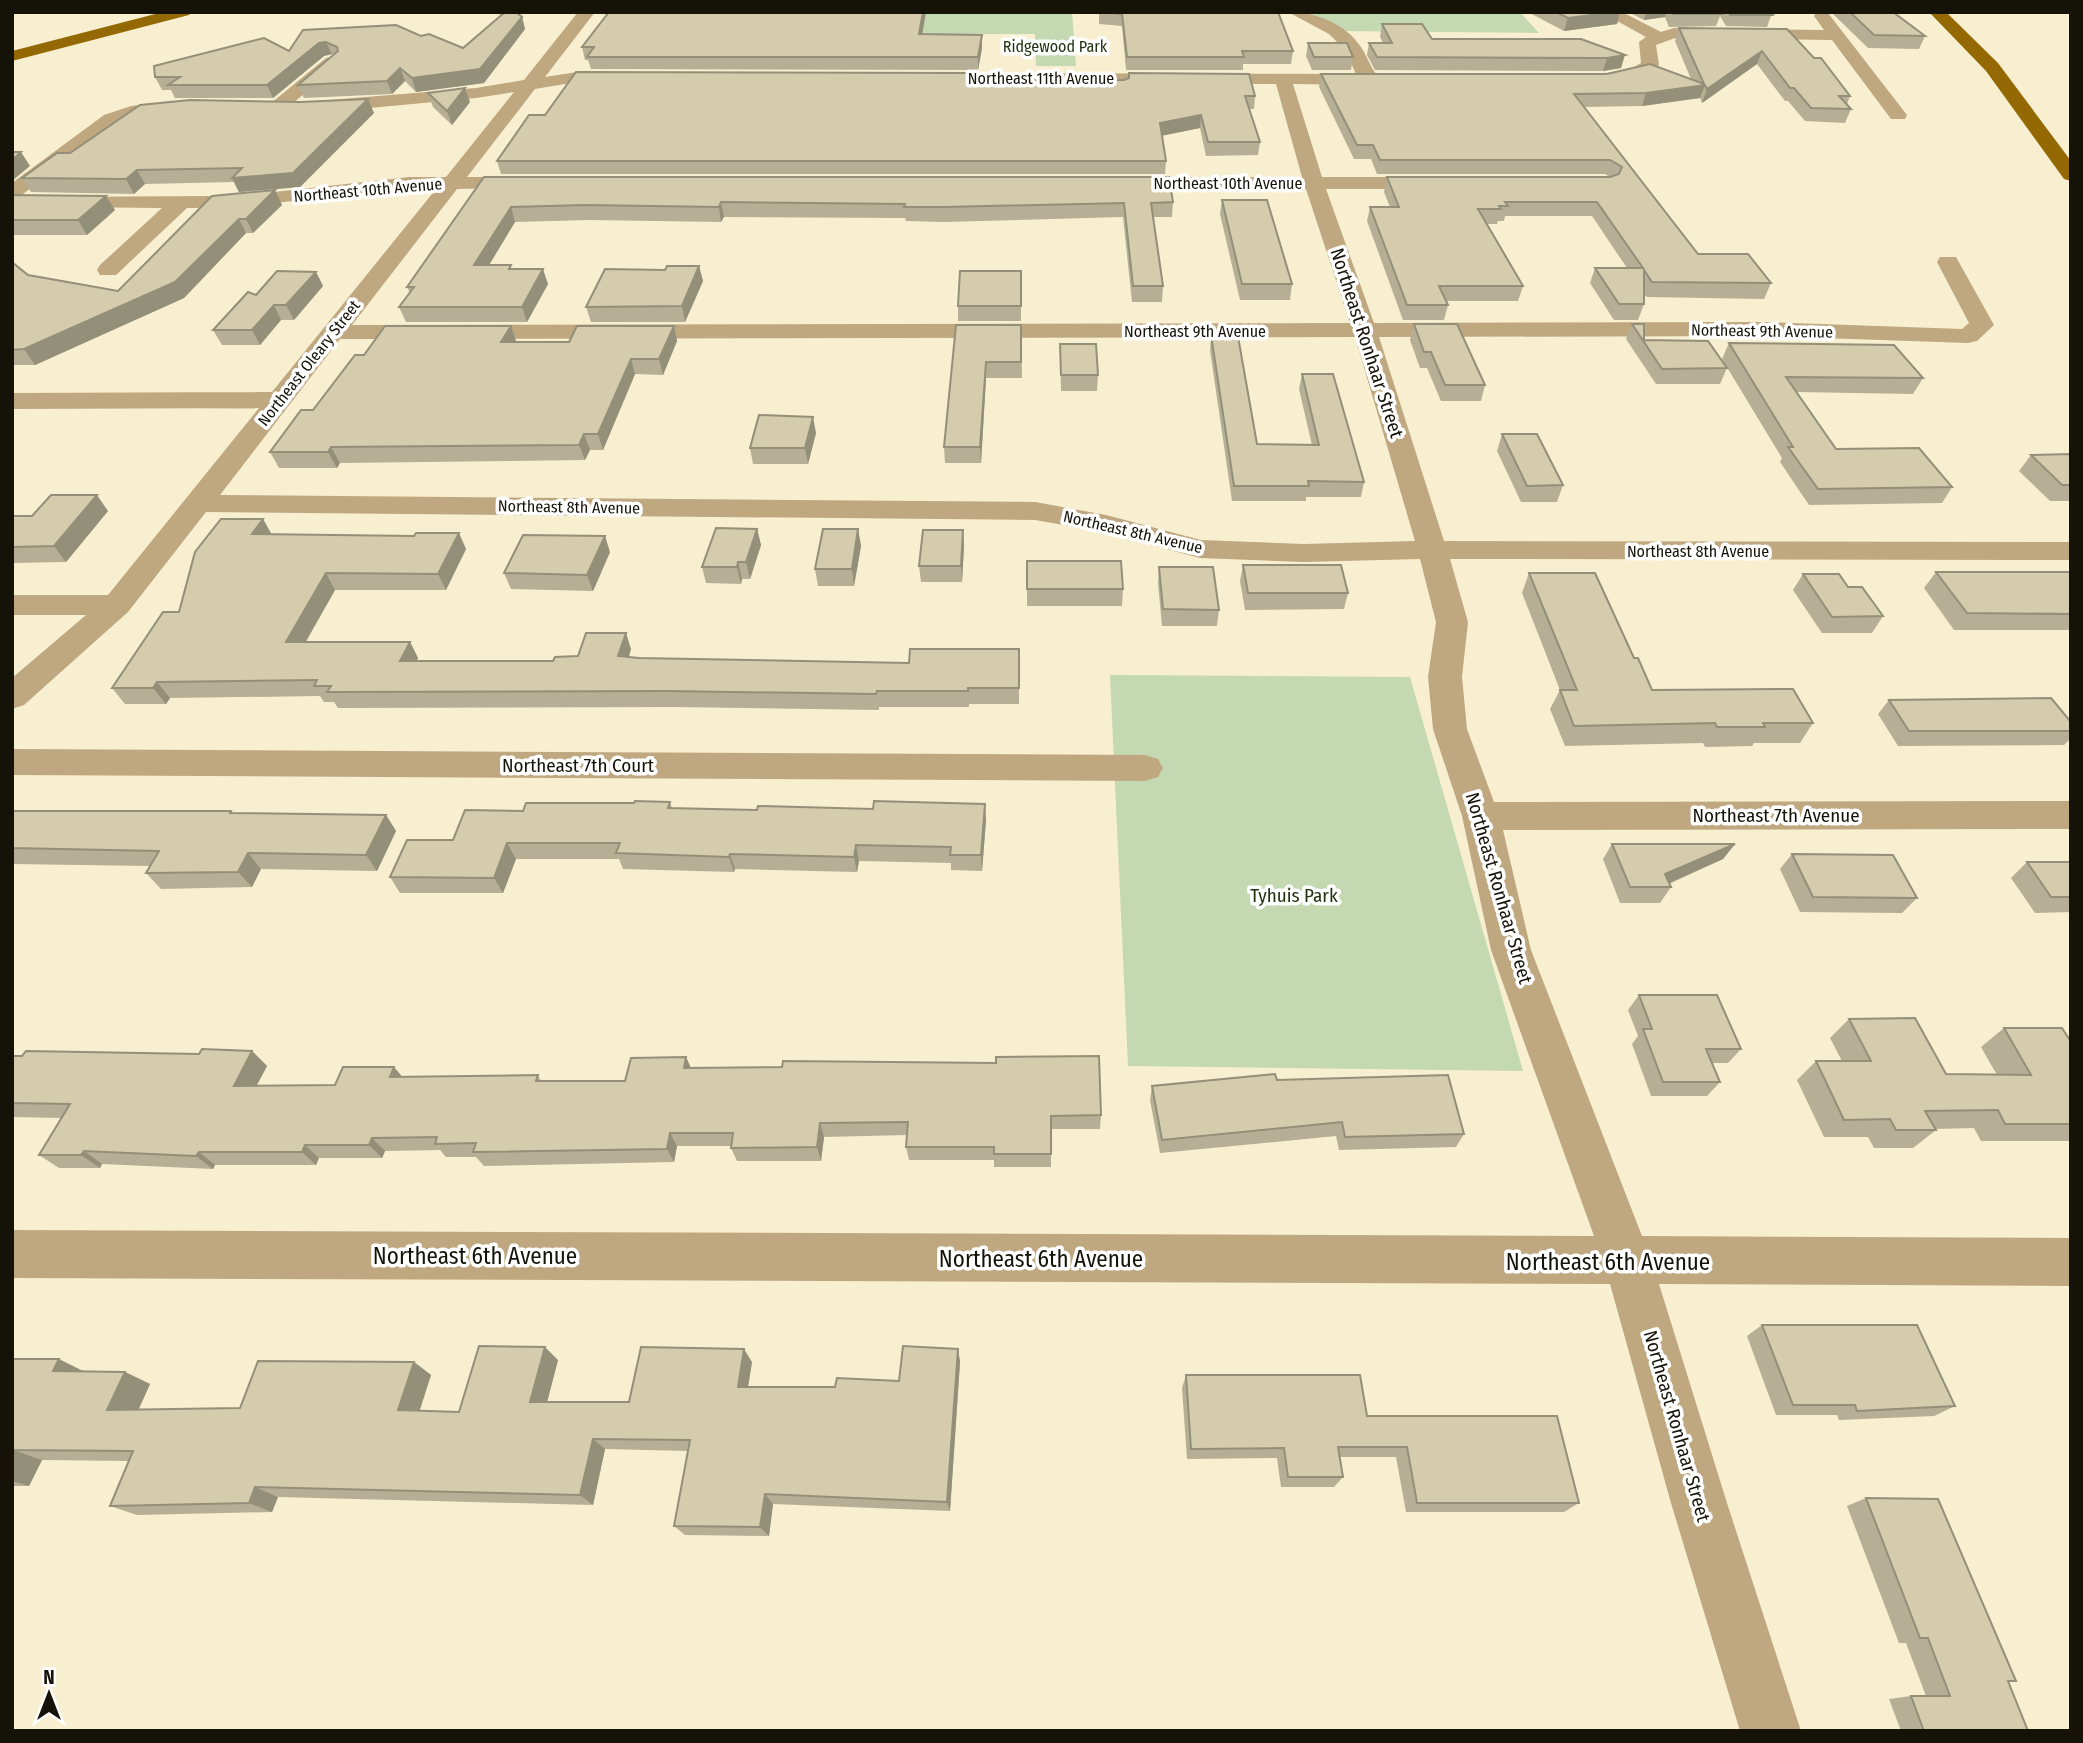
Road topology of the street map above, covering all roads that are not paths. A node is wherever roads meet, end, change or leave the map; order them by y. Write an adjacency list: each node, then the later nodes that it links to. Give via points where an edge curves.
1 (183, 12): 9 (main road)
2 (587, 12): 17 (street, Northeast Oleary Street)
3 (1296, 12): 14 (street, via 1335,32 1353,48)
4 (1609, 12): 8 (street)
5 (1819, 12): 7 (street)
6 (1937, 12): 20 (main road, via 1992,67)
7 (1838, 34): 8 (street, via 1674,33); 19 (street)
8 (1657, 37): 16 (street, via 1647,42 1650,65 1636,73)
9 (12, 56)
10 (332, 62): 17 (street, via 270,108 395,102)
11 (646, 77): 17 (street, via 577,77)
12 (909, 78): 13 (street, Northeast 11th Avenue)
13 (1283, 79): 14 (street, Northeast 11th Avenue); 24 (street, Northeast Ronhaar Street)
14 (1367, 79): 15 (street, Northeast 11th Avenue)
15 (1395, 79)
16 (1589, 79)
17 (532, 83): 21 (street, Northeast Oleary Street)
18 (201, 107): 26 (street, via 163,107 111,119)
19 (1898, 115)
20 (2071, 175)
21 (452, 183): 22 (street, Northeast 10th Avenue); 28 (street, Northeast 10th Avenue, via 371,186 265,199); 32 (street, Northeast Oleary Street)
22 (549, 183)
23 (1091, 183): 24 (street, Northeast 10th Avenue)
24 (1314, 183): 25 (street, Northeast 10th Avenue); 31 (street, Northeast Ronhaar Street)
25 (1453, 183)
26 (12, 193)
27 (12, 201): 28 (street, Northeast 10th Avenue)
28 (182, 201): 30 (street)
29 (1948, 262): 31 (street, Northeast 9th Avenue, via 1982,326 1968,336 1766,329)
30 (108, 270)
31 (1365, 330): 32 (street, Northeast 9th Avenue); 36 (street, Northeast Ronhaar Street)
32 (332, 332): 33 (street, Northeast Oleary Street)
33 (280, 400): 34 (street); 35 (street, Northeast Oleary Street)
34 (12, 401)
35 (196, 503): 36 (street, Northeast 8th Avenue, via 1035,511 1200,549 1304,553); 39 (street, Northeast Oleary Street)
36 (1432, 550): 37 (street, Northeast 8th Avenue); 44 (street, Northeast Ronhaar Street, via 1452,621 1445,677 1450,729)
37 (2071, 551)
38 (12, 605): 39 (street)
39 (117, 605): 40 (street, Northeast Oleary Street)
40 (12, 697)
41 (12, 762): 42 (street, Northeast 7th Court)
42 (1144, 768)
43 (2071, 815): 44 (street, Northeast 7th Avenue)
44 (1481, 816): 46 (street, Northeast Ronhaar Street, via 1511,950)
45 (12, 1254): 46 (street, Northeast 6th Avenue)
46 (1628, 1262): 47 (street, Northeast 6th Avenue); 48 (street, Northeast Ronhaar Street)
47 (2071, 1262)
48 (1771, 1731)

